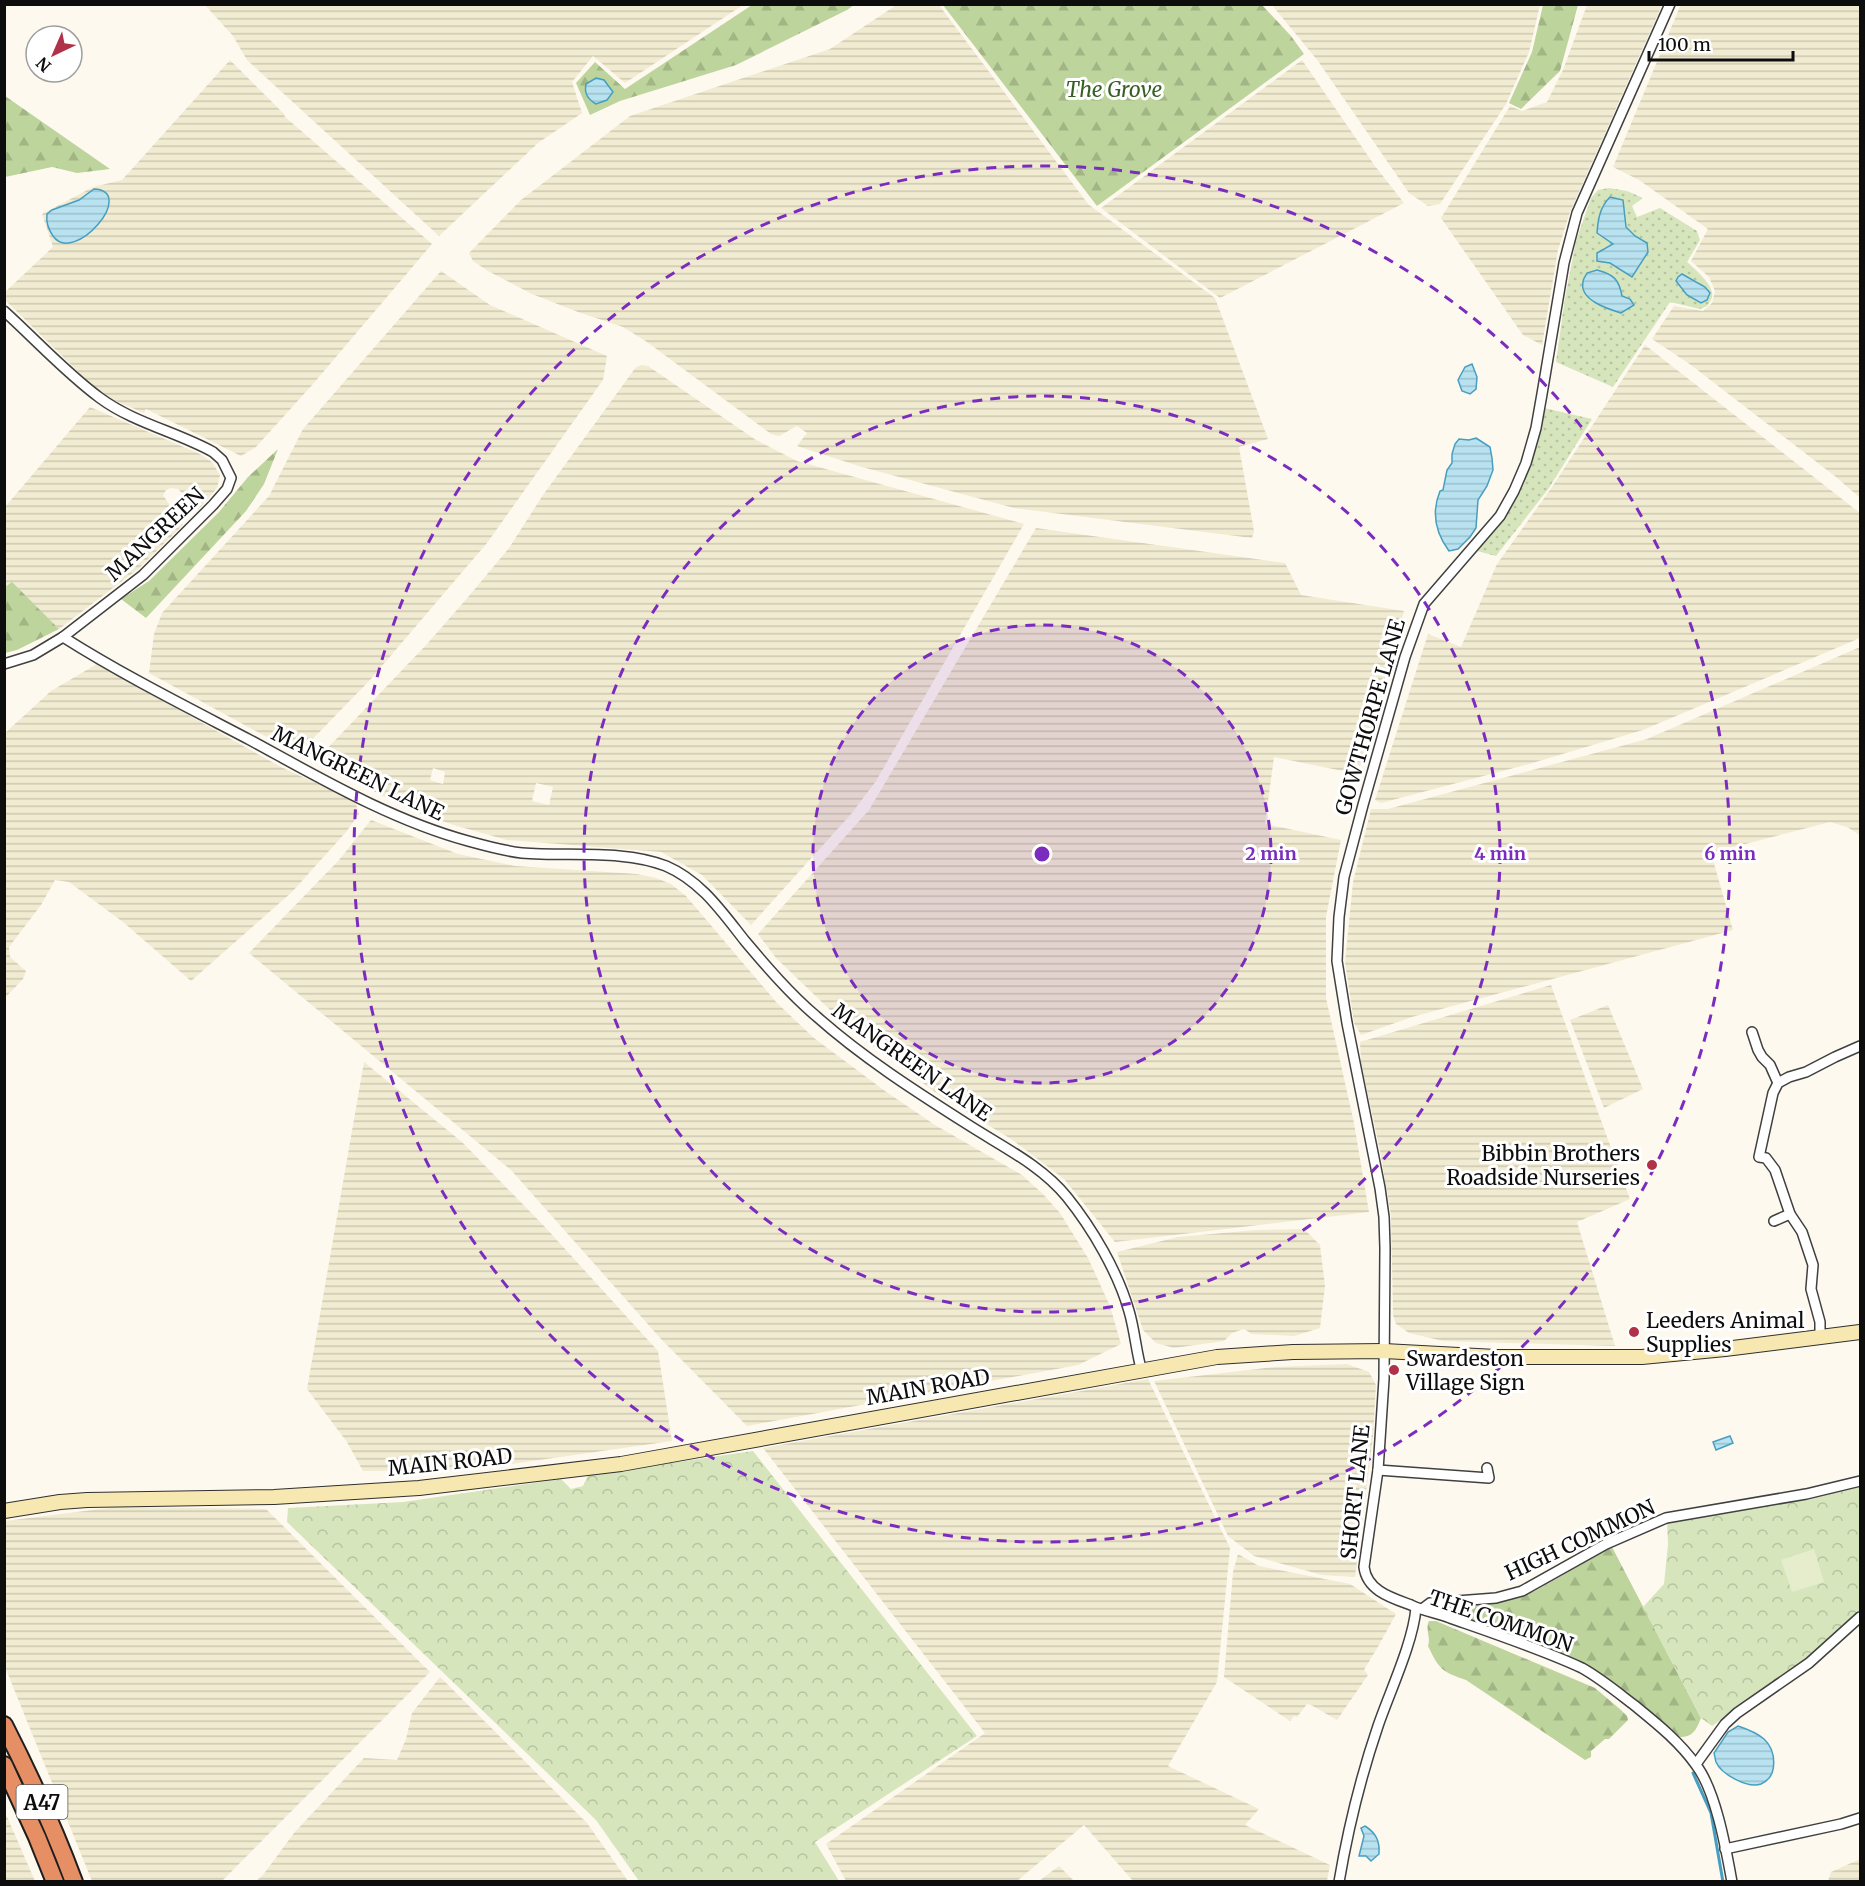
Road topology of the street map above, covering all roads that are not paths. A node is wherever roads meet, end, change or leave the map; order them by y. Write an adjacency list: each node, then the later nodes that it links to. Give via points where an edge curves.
1 (1670, 4): 12 (street, GOWTHORPE LANE, via 1577,213 1563,263 1540,406 1526,463 1500,516 1424,604 1419,615 1344,877 1337,961 1384,1217)
2 (4, 311): 3 (street, MANGREEN, via 101,399 213,452 231,478 213,505 143,575)
3 (63, 637): 4 (street, MANGREEN, via 33,655); 13 (street, MANGREEN LANE, via 311,773 426,828 519,853 627,858 681,874 716,904 763,962 816,1016 893,1076 1039,1170 1065,1194 1086,1222 1117,1278 1128,1307)
4 (4, 664)
5 (1752, 1032): 7 (street)
6 (1860, 1046): 7 (street)
7 (1778, 1083): 8 (street, via 1759,1157 1766,1158 1775,1170)
8 (1790, 1214): 9 (street); 11 (street, via 1802,1232 1813,1265 1811,1288)
9 (1774, 1221)
10 (1860, 1332): 11 (main road, MAIN ROAD)
11 (1820, 1337): 12 (main road, MAIN ROAD, via 1630,1357 1496,1357)
12 (1384, 1351): 13 (main road, MAIN ROAD, via 1217,1357); 14 (street, SHORT LANE)
13 (1142, 1372): 17 (main road, MAIN ROAD, via 611,1465 419,1488 273,1497 87,1500)
14 (1378, 1470): 16 (street, via 1488,1473); 18 (street, SHORT LANE, via 1365,1573 1377,1590)
15 (1860, 1481): 18 (street, HIGH COMMON, via 1666,1518 1606,1544 1522,1591 1496,1598 1430,1603)
16 (1496, 1486)
17 (4, 1511)
18 (1419, 1608): 21 (street, THE COMMON, via 1584,1669 1654,1720); 27 (street, THE COMMON, via 1371,1751)
19 (1860, 1617): 21 (street, via 1809,1664 1737,1713)
20 (4, 1725): 26 (highway, A47)
21 (1696, 1764): 24 (street, THE COMMON, via 1715,1807)
22 (4, 1765): 25 (highway, A47)
23 (1860, 1818): 24 (street)
24 (1725, 1849): 28 (street, THE COMMON)
25 (55, 1881)
26 (74, 1881)
27 (1339, 1881)
28 (1732, 1881)

